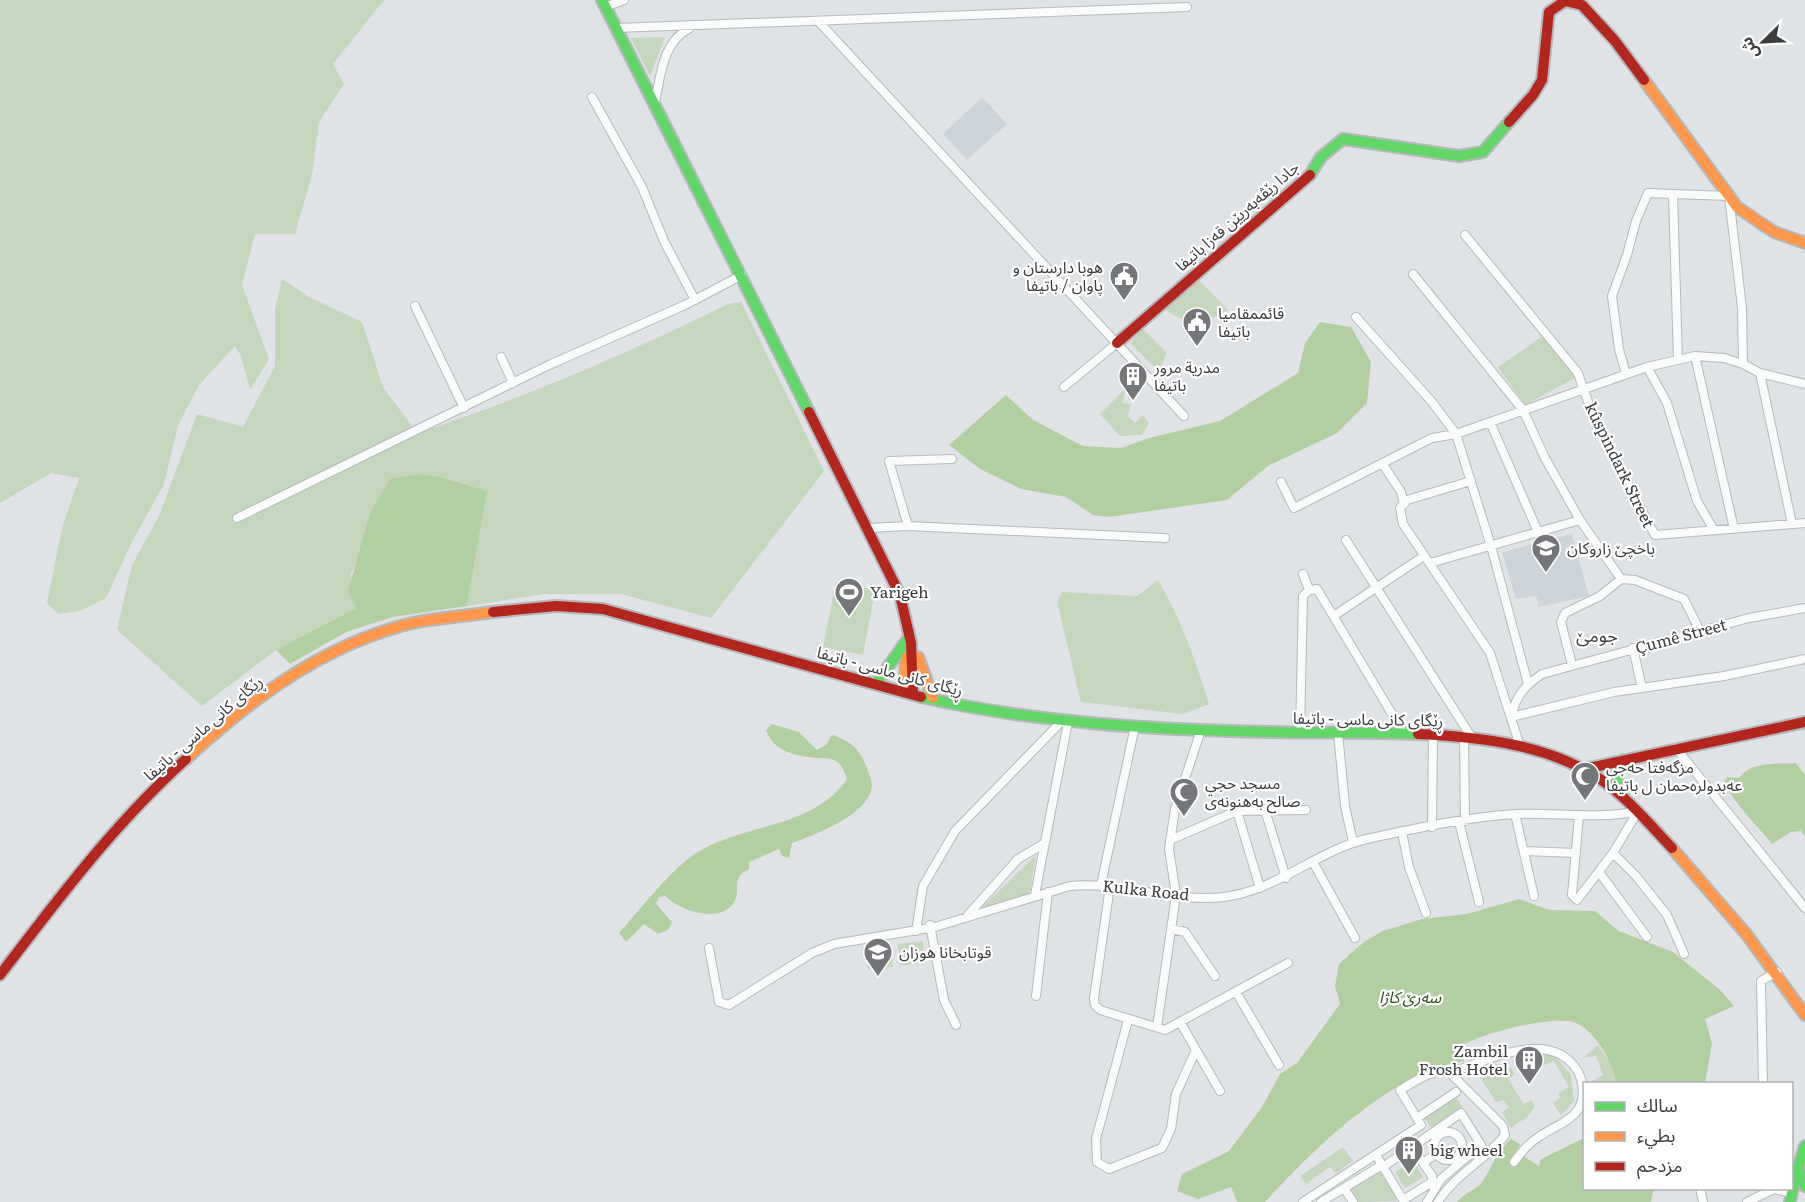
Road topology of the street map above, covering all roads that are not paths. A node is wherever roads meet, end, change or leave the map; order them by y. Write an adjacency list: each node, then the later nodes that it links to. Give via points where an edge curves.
1 (624, 0): 2 (street)
2 (604, 3): 6 (main road)
3 (1187, 7): 4 (street)
4 (819, 22): 5 (street); 18 (street)
5 (693, 26): 6 (street); 8 (street, via 667,50)
6 (616, 28): 8 (main road)
7 (592, 97): 15 (street, via 642,187 664,241)
8 (655, 102): 14 (main road)
9 (1673, 194): 10 (street); 21 (street); 24 (street, via 1648,193 1612,296)
10 (1729, 196): 12 (main road, جادا رێڤه‌به‌ريێن قه‌زا باتيفا, via 1758,222); 18 (main road, جادا رێڤه‌به‌ريێن قه‌زا باتيفا, via 1615,41 1582,5 1565,1 1549,12 1542,80 1483,152 1459,156 1344,139 1321,157 1308,178 1176,288); 22 (street, via 1742,308)
11 (1464, 235): 29 (street, via 1578,373)
12 (1805, 243)
13 (1413, 274): 31 (street)
14 (741, 275): 15 (street); 45 (main road)
15 (695, 300): 26 (street)
16 (415, 306): 30 (street)
17 (1356, 317): 34 (street)
18 (1117, 343): 28 (street); 32 (street)
19 (1695, 356): 21 (street); 22 (street); 46 (street)
20 (501, 357): 26 (street)
21 (1678, 360): 23 (street)
22 (1743, 364): 25 (street)
23 (1647, 367): 24 (street); 47 (street, via 1667,403 1697,501)
24 (1626, 374): 29 (street)
25 (1760, 374): 27 (street); 43 (street)
26 (513, 383): 30 (street)
27 (1805, 384)
28 (1064, 387)
29 (1583, 389): 31 (street); 47 (street, kûspindark Street, via 1655,535)
30 (464, 408): 40 (street)
31 (1523, 410): 33 (street); 41 (street)
32 (1184, 416)
33 (1490, 422): 34 (street); 48 (street)
34 (1456, 434): 36 (street, via 1432,438); 37 (street)
35 (952, 459): 44 (street, via 889,461)
36 (1382, 463): 38 (street, via 1294,508); 39 (street, via 1401,492)
37 (1471, 481): 39 (street); 51 (street)
38 (1281, 482)
39 (1404, 504): 52 (street, via 1400,508 1403,524)
40 (237, 518)
41 (1580, 519): 48 (street); 55 (street)
42 (1805, 523): 43 (street, kûspindark Street)
43 (1792, 524): 46 (street, kûspindark Street)
44 (908, 526): 45 (street); 49 (street)
45 (868, 528): 61 (main road, via 900,595)
46 (1734, 529): 47 (street, kûspindark Street)
47 (1714, 530)
48 (1538, 532): 51 (street)
49 (1165, 538)
50 (1346, 540): 56 (street)
51 (1491, 546): 53 (street); 66 (street)
52 (1424, 556): 53 (street); 56 (street)
53 (1430, 563): 70 (street, via 1490,653)
54 (1303, 574): 57 (street)
55 (1621, 579): 60 (street, via 1635,580 1684,599); 64 (street, via 1600,596 1565,613 1561,622)
56 (1377, 589): 59 (street); 79 (street)
57 (1309, 590): 59 (street, via 1317,589); 75 (street, via 1304,597)
58 (1805, 608): 60 (street, Çumê Street)
59 (1335, 615): 77 (street)
60 (1700, 631): 62 (street, Çumê Street)
61 (908, 638): 65 (main road); 68 (main road); 69 (main road)
62 (1633, 648): 64 (street, Çumê Street); 67 (street)
63 (1805, 659): 67 (street)
64 (1572, 665): 66 (street, Çumê Street, via 1542,674)
65 (876, 684): 68 (main road, ڕێگای کانی ماسی - باتيفا); 122 (main road, ڕێگای کانی ماسی - باتيفا, via 589,607 497,611 398,626 358,639 269,689 174,771 103,846)
66 (1527, 684): 70 (street, via 1516,698)
67 (1642, 688): 70 (street)
68 (908, 692): 69 (main road, ڕێگای کانی ماسی - باتيفا)
69 (933, 698): 71 (main road, ڕێگای کانی ماسی - باتيفا, via 984,712)
70 (1510, 717): 80 (street)
71 (1065, 722): 73 (main road, ڕێگای کانی ماسی - باتيفا); 96 (street); 115 (street, via 955,831 923,886)
72 (1805, 722): 81 (main road)
73 (1135, 726): 74 (main road, ڕێگای کانی ماسی - باتيفا); 103 (street)
74 (1201, 730): 75 (main road, ڕێگای کانی ماسی - باتيفا); 94 (street, via 1175,809)
75 (1300, 733): 76 (main road, ڕێگای کانی ماسی - باتيفا)
76 (1338, 734): 77 (main road, ڕێگای کانی ماسی - باتيفا); 95 (street)
77 (1404, 734): 78 (main road, ڕێگای کانی ماسی - باتيفا)
78 (1433, 735): 79 (main road, ڕێگای کانی ماسی - باتيفا); 92 (street)
79 (1468, 737): 80 (main road, ڕێگای کانی ماسی - باتيفا); 91 (street)
80 (1520, 746): 83 (main road, ڕێگای کانی ماسی - باتيفا)
81 (1676, 748): 82 (main road); 110 (street)
82 (1623, 760): 83 (main road); 84 (main road, via 1614,770 1614,777)
83 (1584, 769): 84 (main road, ڕێگای کانی ماسی - باتيفا)
84 (1626, 803): 88 (main road, ڕێگای کانی ماسی - باتيفا)
85 (1265, 810): 86 (street); 87 (street); 102 (street)
86 (1306, 810)
87 (1237, 811): 94 (street); 104 (street)
88 (1638, 811): 90 (street, Kulka Road); 99 (street); 121 (main road, ڕێگای کانی ماسی - باتيفا)
89 (1515, 814): 90 (street, Kulka Road); 91 (street, Kulka Road); 97 (street)
90 (1579, 816): 98 (street)
91 (1462, 822): 92 (street, Kulka Road); 109 (street)
92 (1432, 827): 93 (street, Kulka Road)
93 (1402, 832): 95 (street, Kulka Road); 111 (street)
94 (1170, 840): 106 (street)
95 (1353, 842): 100 (street, Kulka Road)
96 (1045, 843): 107 (street); 112 (street, via 1018,859)
97 (1524, 850): 98 (street); 108 (street)
98 (1575, 853): 101 (street, via 1573,899 1581,898)
99 (1613, 853): 101 (street); 119 (street, via 1667,915)
100 (1313, 862): 102 (street, Kulka Road); 117 (street)
101 (1599, 872): 116 (street)
102 (1286, 878): 104 (street, Kulka Road)
103 (1105, 886): 105 (street, Kulka Road, via 1070,886); 106 (street, Kulka Road); 127 (street, via 1095,1005)
104 (1260, 888): 106 (street, Kulka Road, via 1223,897)
105 (1048, 892): 107 (street, Kulka Road); 125 (street)
106 (1176, 895): 114 (street)
107 (1035, 896): 112 (street, Kulka Road)
108 (1534, 896)
109 (1479, 902)
110 (1805, 908)
111 (1426, 913)
112 (967, 917): 113 (street, Kulka Road)
113 (931, 927): 115 (street, Kulka Road); 129 (street, via 944,1000)
114 (1171, 929): 123 (street, via 1185,932); 130 (street)
115 (915, 931): 118 (street, Kulka Road, via 834,944 812,952 729,1005 719,1002 715,992)
116 (1647, 937)
117 (1354, 938)
118 (709, 948)
119 (1684, 954)
120 (1288, 963): 124 (street)
121 (1777, 972): 126 (main road, ڕێگای کانی ماسی - باتيفا); 134 (street, via 1761,981)
122 (0, 975)
123 (1215, 976)
124 (1236, 992): 128 (street); 132 (street)
125 (1036, 996)
126 (1805, 1015)
127 (1128, 1020): 130 (street); 131 (street, via 1096,1139 1097,1162 1109,1169 1162,1148 1171,1129 1176,1094)
128 (1180, 1022): 130 (street, via 1165,1030); 131 (street)
129 (956, 1025)
130 (1157, 1027)
131 (1196, 1050): 135 (street)
132 (1279, 1065)
133 (1450, 1073): 137 (street, via 1430,1074 1400,1090); 146 (street, via 1533,1049 1554,1050 1579,1072 1583,1095 1580,1106 1570,1118 1526,1147); 163 (street, via 1503,1126 1505,1135)
134 (1763, 1082)
135 (1220, 1091)
136 (1456, 1092): 137 (street)
137 (1418, 1118): 144 (street, via 1421,1125)
138 (1472, 1131): 139 (street, via 1461,1113); 140 (street); 145 (street, via 1481,1145)
139 (1439, 1132): 140 (street, via 1449,1132); 141 (street); 143 (street, via 1434,1142)
140 (1459, 1139): 145 (street)
141 (1412, 1146): 147 (street); 149 (street)
142 (1804, 1148): 148 (main road)
143 (1436, 1154): 145 (street, via 1444,1160); 147 (street)
144 (1376, 1155): 149 (street); 159 (street)
145 (1457, 1160): 151 (street)
146 (1514, 1162)
147 (1423, 1164): 151 (street)
148 (1795, 1164): 150 (main road); 152 (main road)
149 (1382, 1166): 153 (street); 158 (street)
150 (1793, 1181)
151 (1433, 1186): 158 (street); 162 (street)
152 (1805, 1186)
153 (1344, 1188): 160 (street); 161 (street)
154 (1758, 1190): 164 (street)
155 (1772, 1190): 164 (street)
156 (1776, 1190): 157 (street)
157 (1791, 1198)
158 (1403, 1201)
159 (1303, 1202)
160 (1321, 1202)
161 (1353, 1202)
162 (1427, 1202)
163 (1437, 1202)
164 (1746, 1202)

